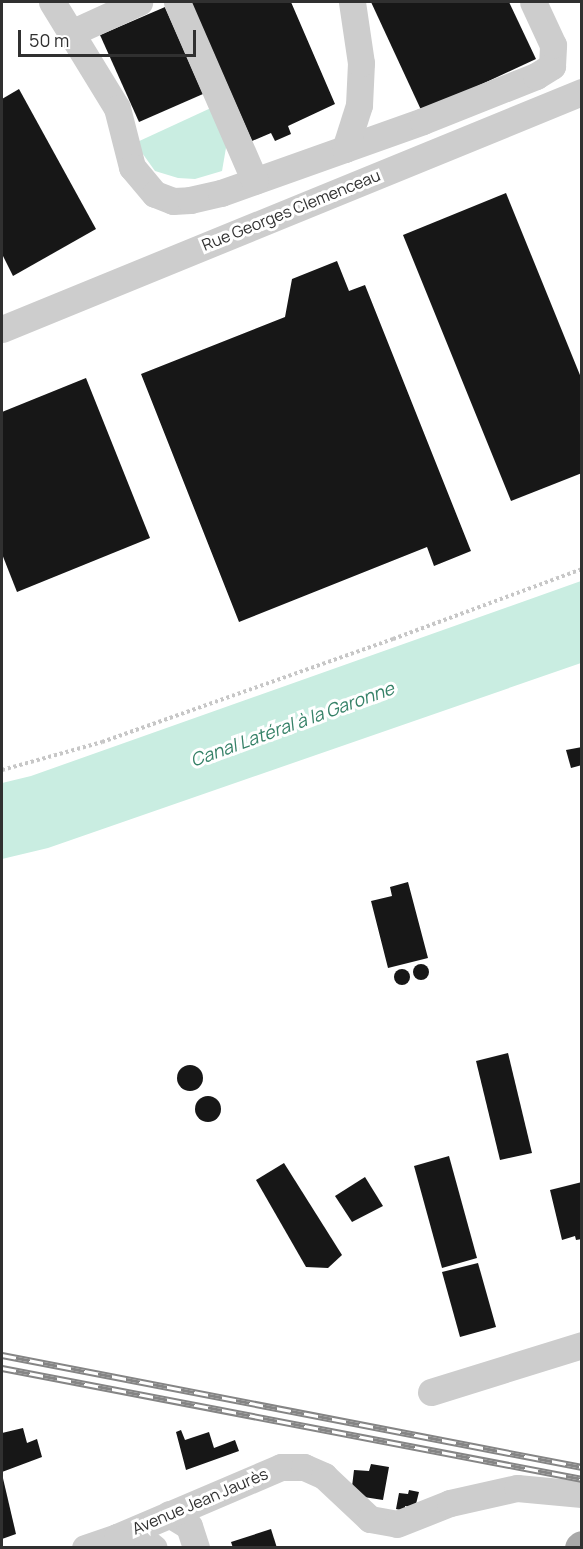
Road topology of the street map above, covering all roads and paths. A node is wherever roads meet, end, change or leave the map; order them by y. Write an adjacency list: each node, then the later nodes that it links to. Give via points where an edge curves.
1 (52, 2): 6 (street)
2 (139, 2): 6 (street)
3 (177, 2): 9 (street)
4 (352, 2): 8 (street, via 362,63 359,105)
5 (533, 2): 8 (street, via 553,45 552,66 536,76)
6 (71, 33): 9 (street, via 117,108 132,167 155,194 173,201 190,200)
7 (582, 92): 10 (street, Rue Georges Clemenceau)
8 (345, 149): 9 (street)
9 (255, 181)
10 (2, 329)
11 (582, 569): 12 (path, via 102,741)
12 (2, 770)
13 (582, 1345): 14 (street)
14 (431, 1392)
15 (582, 1494): 16 (street, Avenue Jean Jaurès, via 517,1488 450,1503 397,1524 370,1519 324,1476 304,1467 281,1467)
16 (169, 1514): 17 (street, Avenue Jean Jaurès); 20 (street, via 189,1527)
17 (117, 1537): 18 (street, Avenue Jean Jaurès); 19 (street, via 145,1541)
18 (85, 1548)
19 (154, 1548)
20 (196, 1548)

